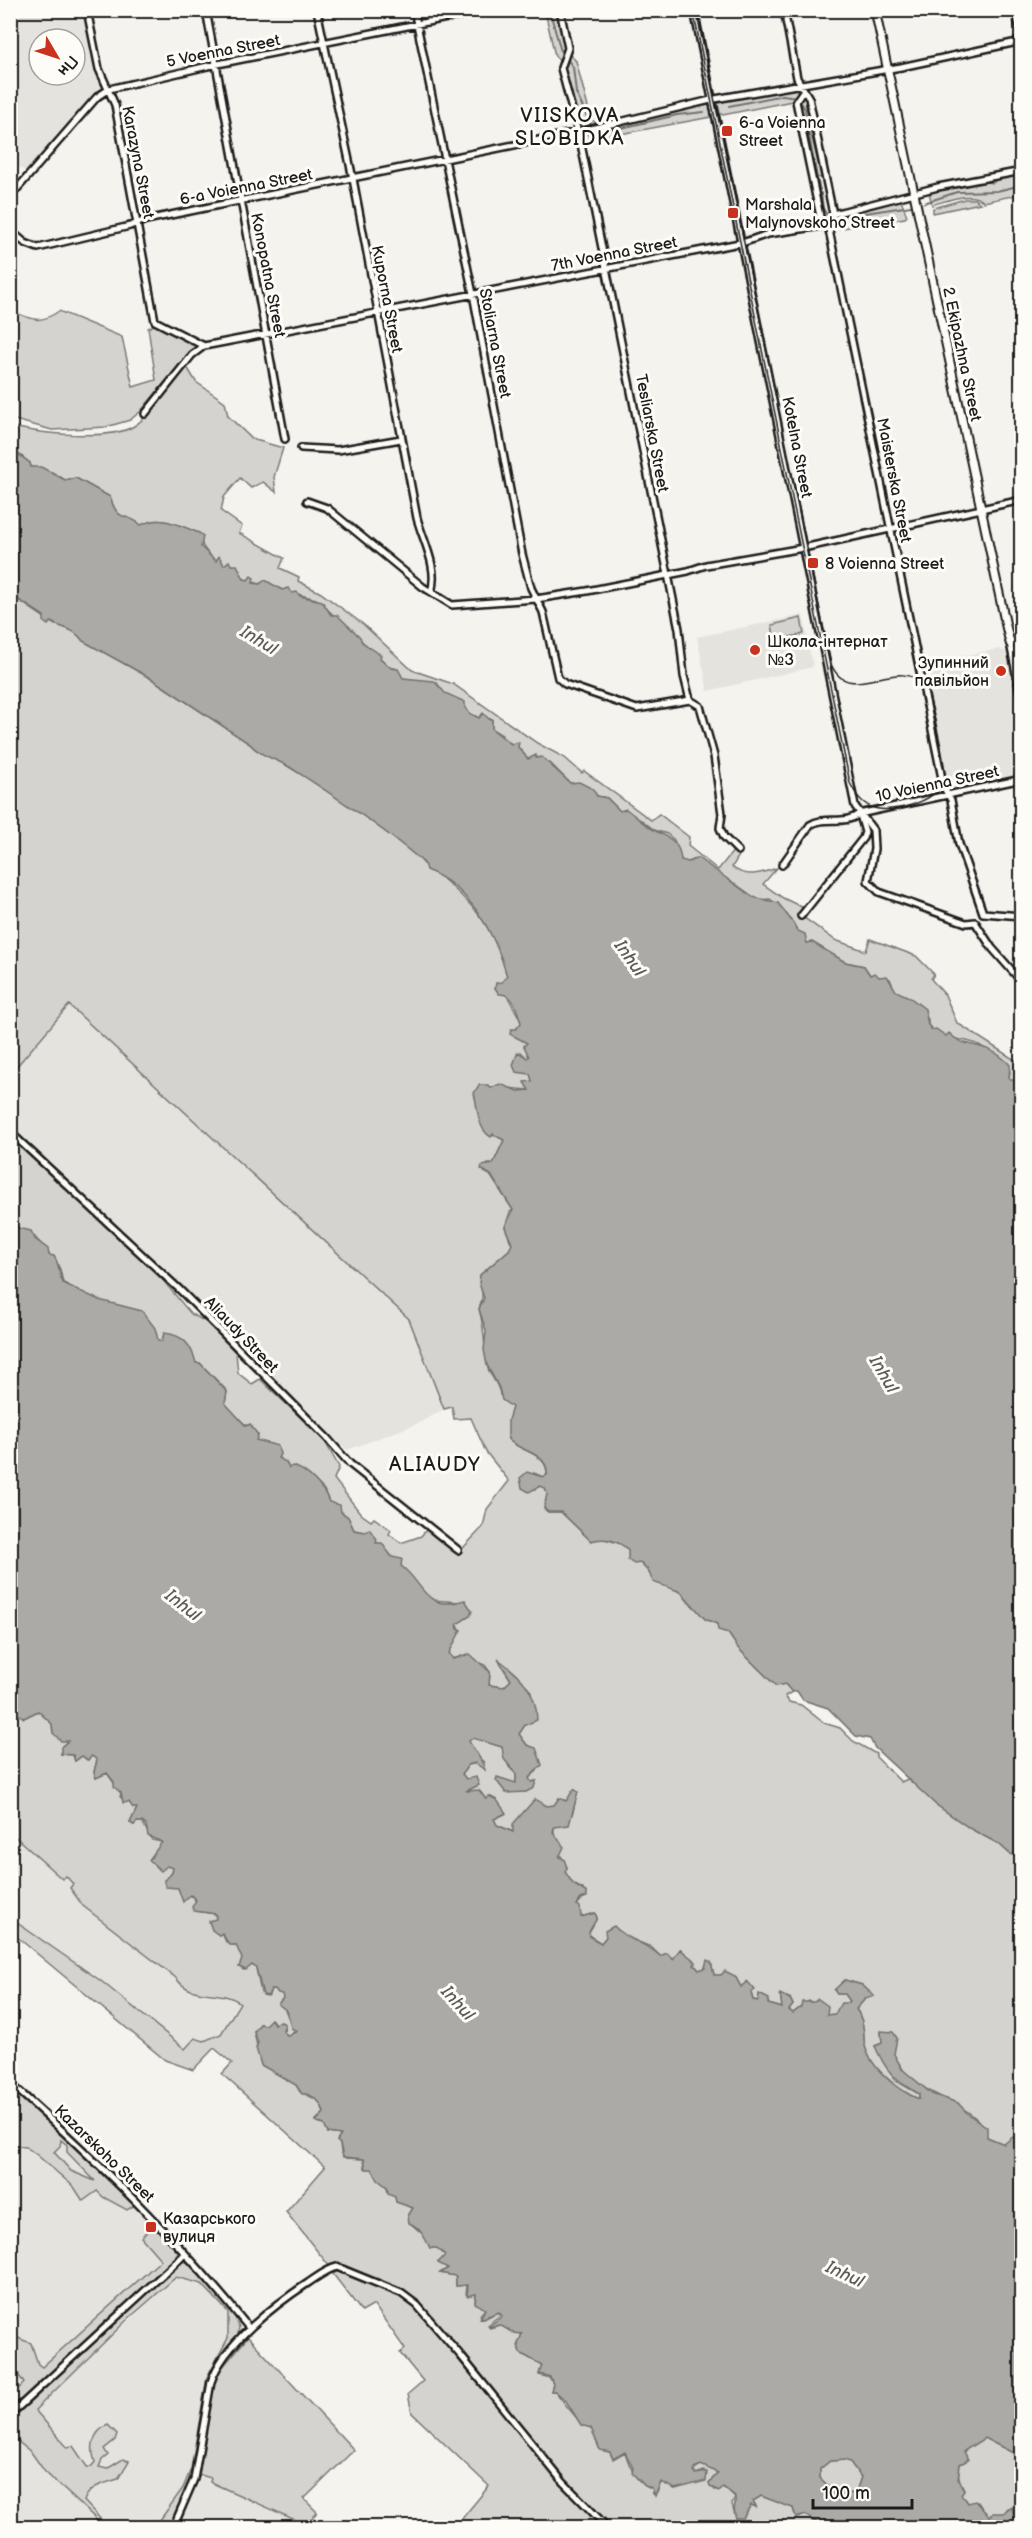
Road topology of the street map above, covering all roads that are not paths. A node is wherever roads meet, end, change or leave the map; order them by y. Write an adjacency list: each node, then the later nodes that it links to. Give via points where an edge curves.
1 (87, 10): 17 (street, Karazyna Street, via 99,69)
2 (206, 10): 14 (street, Konopatna Street)
3 (317, 10): 13 (street, Kuporna Street)
4 (414, 10): 11 (street, Stoliarna Street)
5 (487, 10): 11 (street, 5 Voenna Street)
6 (560, 10): 20 (street, Tesliarska Street, via 568,48 561,68)
7 (694, 10): 19 (street, Kotelna Street)
8 (784, 10): 16 (street, Maisterska Street)
9 (875, 10): 15 (street, 2 Ekipazhna Street)
10 (1015, 10): 12 (street)
11 (417, 24): 13 (street, 5 Voenna Street); 21 (street, Stoliarna Street)
12 (1022, 39): 15 (street, 6-a Voienna Street)
13 (323, 45): 14 (street, 5 Voenna Street); 23 (street, Kuporna Street)
14 (216, 64): 17 (street, 5 Voenna Street); 26 (street, Konopatna Street)
15 (888, 69): 16 (street, 6-a Voienna Street); 24 (street, 2 Ekipazhna Street)
16 (801, 83): 18 (street, Maisterska Street); 19 (street, 6-a Voienna Street)
17 (109, 89): 25 (street, 5 Voenna Street, via 97,97); 28 (street, Karazyna Street)
18 (803, 91): 27 (street, Maisterska Street, via 809,99); 29 (street, Maisterska Street, via 796,101)
19 (713, 100): 20 (street, 6-a Voienna Street); 31 (street, Kotelna Street)
20 (578, 132): 21 (street, 6-a Voienna Street); 32 (street, Tesliarska Street)
21 (445, 159): 23 (street, 6-a Voienna Street); 33 (street, Stoliarna Street)
22 (1022, 171): 24 (street)
23 (353, 179): 26 (street, 6-a Voienna Street); 34 (street, Kuporna Street)
24 (915, 194): 27 (street); 43 (street, 2 Ekipazhna Street)
25 (10, 196)
26 (239, 201): 28 (street, 6-a Voienna Street); 35 (street, Konopatna Street)
27 (832, 214): 29 (street)
28 (137, 223): 30 (street, 6-a Voienna Street, via 38,248); 36 (street, Karazyna Street, via 155,321)
29 (825, 225): 31 (street, 7th Voenna Street); 44 (street, Maisterska Street)
30 (10, 230)
31 (743, 242): 32 (street, 7th Voenna Street); 45 (street, Kotelna Street)
32 (606, 267): 33 (street, 7th Voenna Street); 46 (street, Tesliarska Street)
33 (473, 294): 34 (street, 7th Voenna Street); 48 (street, Stoliarna Street, via 522,554)
34 (377, 313): 35 (street, 7th Voenna Street); 38 (street, Kuporna Street)
35 (267, 333): 36 (street, 7th Voenna Street); 39 (street, Konopatna Street)
36 (204, 346): 37 (street, via 192,355)
37 (144, 414)
38 (401, 439): 40 (street, via 338,450); 47 (street, Kuporna Street, via 417,518 430,555 434,583)
39 (285, 440)
40 (301, 448)
41 (1022, 500): 43 (street)
42 (307, 501): 47 (street, via 327,508)
43 (982, 510): 44 (street); 50 (street, 2 Ekipazhna Street)
44 (892, 527): 45 (street); 54 (street, Maisterska Street, via 919,674)
45 (805, 548): 46 (street); 55 (street, Kotelna Street)
46 (666, 574): 48 (street); 51 (street, Tesliarska Street)
47 (431, 592): 48 (street, via 452,605)
48 (536, 599): 51 (street, Stoliarna Street, via 543,612 558,678 565,684 637,709)
49 (1022, 640): 50 (street)
50 (1010, 643): 52 (street, 2 Ekipazhna Street)
51 (690, 700): 56 (street, Tesliarska Street, via 700,706 714,756 722,814 720,828)
52 (1022, 703)
53 (1022, 779): 54 (street, 10 Voienna Street)
54 (947, 793): 55 (street, 10 Voienna Street); 58 (street, Maisterska Street, via 959,844)
55 (859, 814): 57 (street, 10 Voienna Street, via 853,819 822,820 810,825); 59 (street, via 865,832 862,838); 61 (street, Kotelna Street, via 873,830 869,884 879,892 966,923)
56 (738, 851)
57 (782, 865)
58 (983, 913): 60 (street); 61 (street)
59 (801, 916)
60 (1022, 916)
61 (975, 922): 62 (street)
62 (1022, 982)
63 (10, 1132): 64 (street, Aliaudy Street, via 179,1289 350,1464)
64 (458, 1550)
65 (10, 2083): 66 (street, Kazarskoho Street, via 90,2155)
66 (185, 2254): 67 (street, Kazarskoho Street); 68 (street)
67 (249, 2328): 69 (street, via 213,2375 194,2479); 70 (street, via 277,2303 332,2268 406,2296 461,2355 563,2482)
68 (10, 2415)
69 (173, 2528)
70 (608, 2528)

